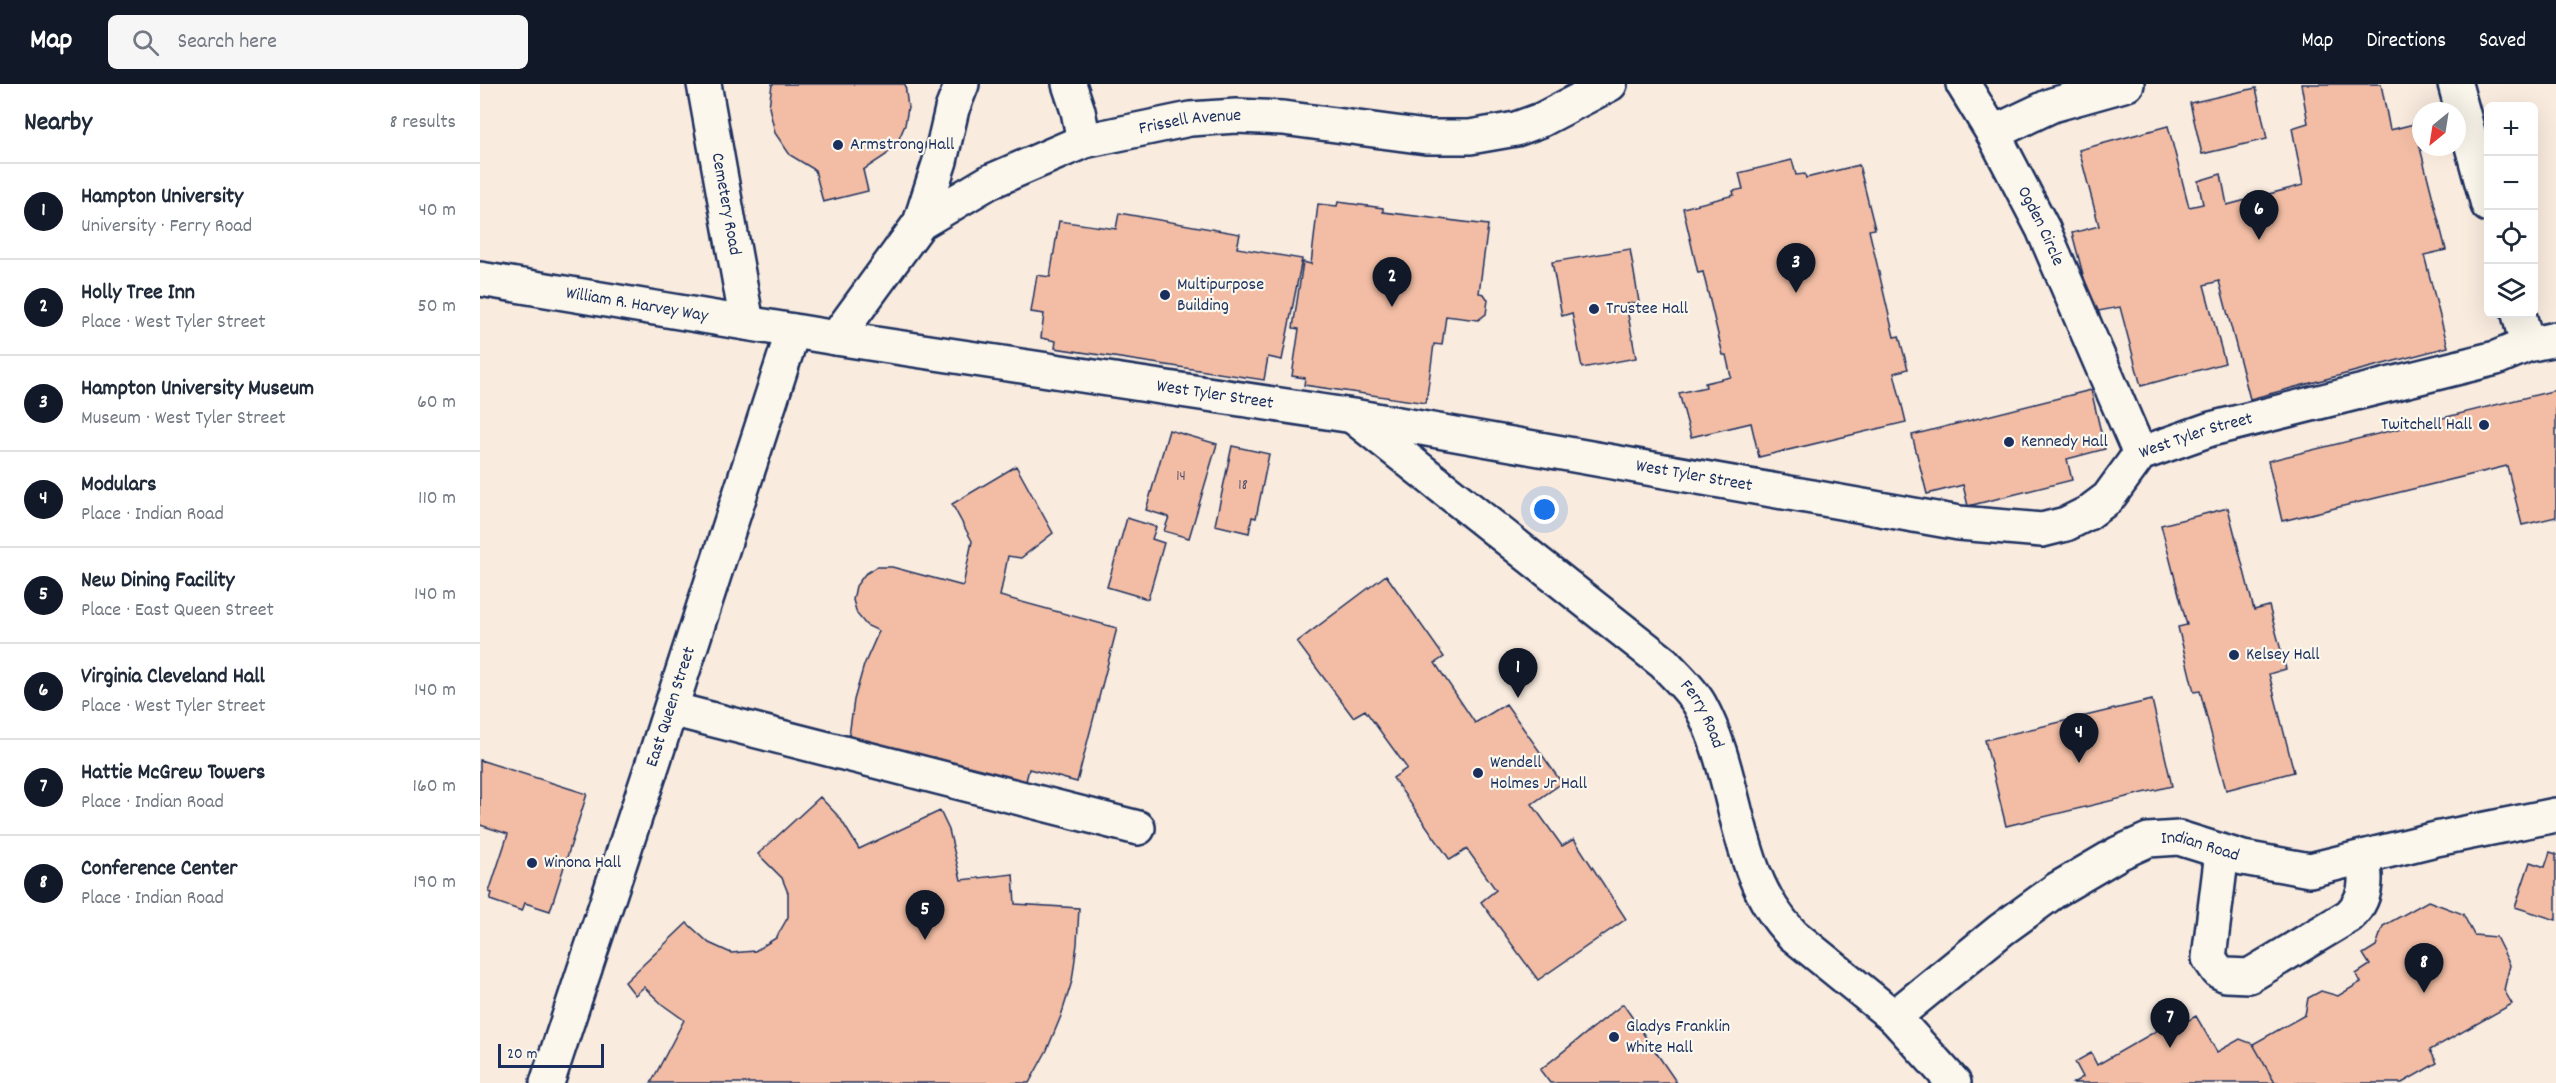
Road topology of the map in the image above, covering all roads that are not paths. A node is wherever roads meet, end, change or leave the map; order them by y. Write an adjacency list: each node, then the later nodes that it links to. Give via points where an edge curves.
1 (704, 84): 14 (street, Cemetery Road)
2 (962, 84): 11 (street)
3 (1068, 84): 9 (street)
4 (1610, 84): 9 (street, Frissell Avenue, via 1541,120 1470,137 1426,137 1283,118 1236,116 1190,119)
5 (1963, 84): 8 (street, Ogden Circle)
6 (2127, 84): 8 (street, via 2052,105)
7 (2455, 84): 10 (street)
8 (1993, 133): 19 (street, Ogden Circle, via 2043,229)
9 (1084, 141): 11 (street, Frissell Avenue, via 989,182)
10 (2484, 190)
11 (920, 223): 16 (street, Frissell Avenue)
12 (480, 279): 14 (street, William R. Harvey Way)
13 (2522, 318): 17 (street)
14 (747, 323): 15 (street, William R. Harvey Way)
15 (793, 331): 16 (street, West Tyler Street); 20 (street, East Queen Street)
16 (836, 338): 18 (street, West Tyler Street)
17 (2542, 342): 19 (street, West Tyler Street, via 2496,358 2211,429)
18 (1353, 416): 19 (street, West Tyler Street, via 1959,523 2042,530 2066,524 2108,498); 25 (street, Ferry Road, via 1664,663 1688,688 1699,704 1721,758 1749,862 1767,904 1793,935)
19 (2140, 454)
20 (671, 710): 22 (street); 26 (street, East Queen Street)
21 (2556, 815): 24 (street, Indian Road, via 2436,839)
22 (1138, 828)
23 (2222, 852): 24 (street, Indian Road, via 2299,869 2320,869); 24 (street, via 2209,958 2218,971 2236,977 2259,972 2349,916 2364,894); 25 (street, Indian Road, via 2179,838 2157,838 2130,847 2028,910)
24 (2362, 859)
25 (1894, 1017): 27 (street, Ferry Road)
26 (547, 1083)
27 (1954, 1083)

